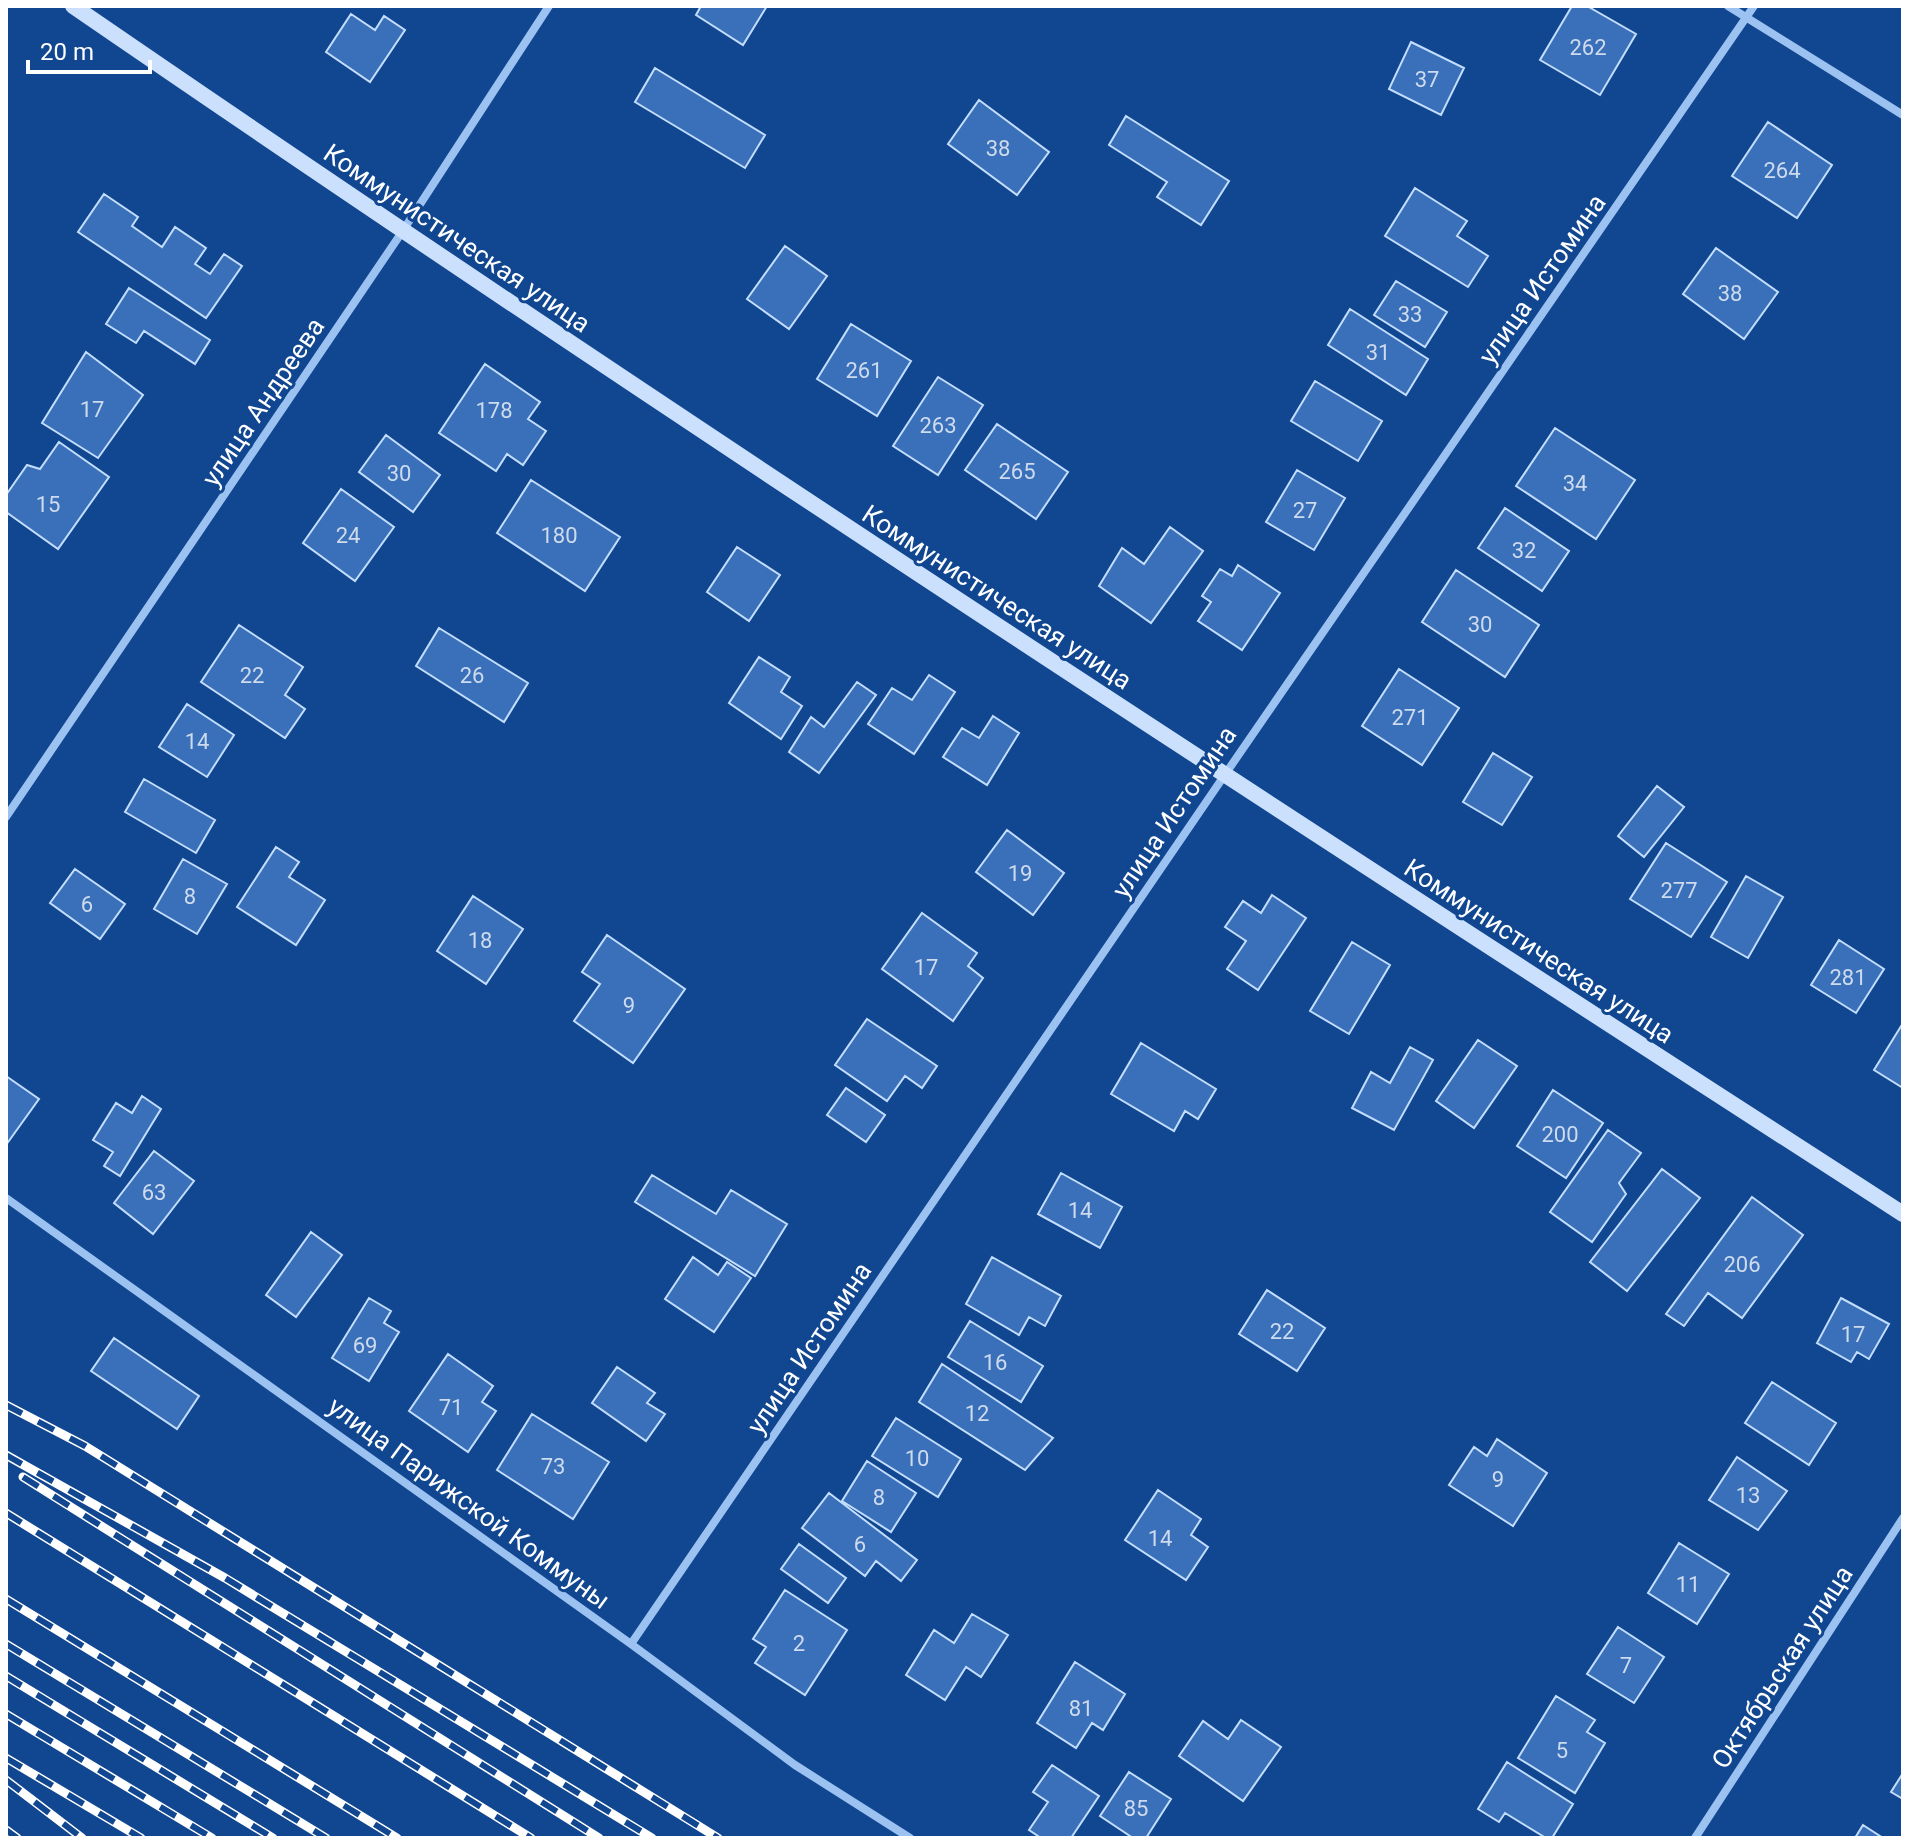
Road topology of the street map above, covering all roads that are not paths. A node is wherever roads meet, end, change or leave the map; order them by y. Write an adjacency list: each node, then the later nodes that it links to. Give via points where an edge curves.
1 (73, 6): 7 (street, Коммунистическая улица)
2 (549, 6): 7 (street, улица Андреева)
3 (1728, 6): 5 (street)
4 (1754, 6): 5 (street, улица Истомина)
5 (1746, 17): 6 (street); 8 (street, улица Истомина)
6 (1903, 115)
7 (402, 232): 8 (street, Коммунистическая улица); 9 (street, улица Андреева)
8 (1224, 776): 11 (street, Коммунистическая улица); 13 (street, улица Истомина)
9 (6, 817)
10 (6, 1198): 13 (street, улица Парижской Коммуны)
11 (1903, 1214)
12 (1903, 1518): 15 (street, Октябрьская улица)
13 (631, 1644): 14 (street, улица Парижской Коммуны, via 795,1765)
14 (910, 1838)
15 (1695, 1838)

